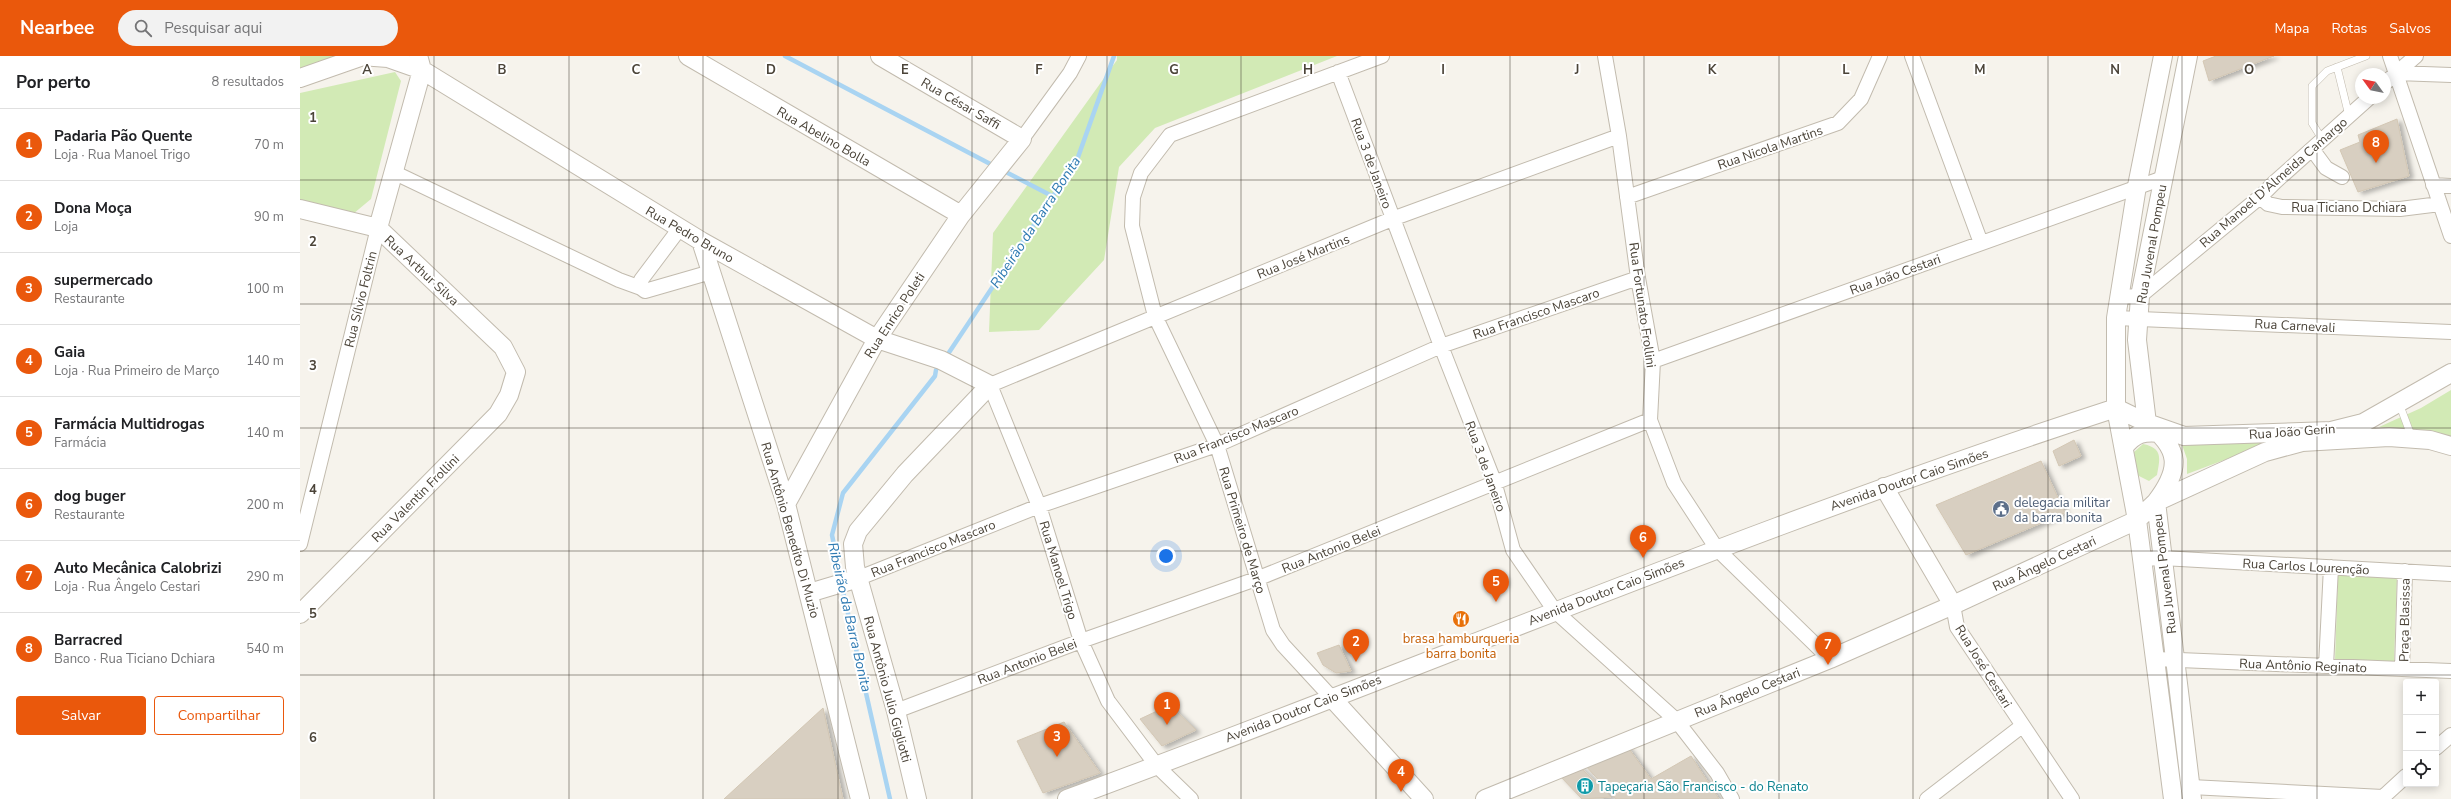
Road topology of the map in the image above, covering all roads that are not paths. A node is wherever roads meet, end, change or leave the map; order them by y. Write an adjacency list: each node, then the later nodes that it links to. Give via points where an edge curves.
1 (362, 56): 14 (street, Rua Pedro Bruno); 19 (street)
2 (688, 56): 36 (street, Rua Abelino Bolla)
3 (880, 56): 24 (street, Rua César Saffi)
4 (1079, 56): 24 (street, via 1070,73)
5 (1382, 56): 16 (street, Rua Primeiro de Março)
6 (1605, 56): 23 (street, Rua Fortunato Frollini)
7 (1880, 56): 32 (street, Rua Nicola Martins, via 1861,99 1838,123)
8 (1912, 56): 42 (street)
9 (2163, 56): 30 (street, Rua Juvenal Pompeu)
10 (2188, 56): 28 (street, Rua Juvenal Pompeu)
11 (2366, 56): 15 (lane)
12 (2390, 56): 17 (street)
13 (2416, 56): 17 (street)
14 (420, 63): 26 (street, Rua Sílvio Foltrin); 39 (street, Rua Pedro Bruno)
15 (2337, 67): 22 (lane); 25 (lane, via 2326,71 2312,86 2312,123)
16 (1338, 72): 37 (street, Rua 3 de Janeiro); 48 (street, Rua Primeiro de Março, via 1170,135 1142,173 1133,197 1132,226)
17 (2397, 73): 18 (street); 20 (street); 29 (street)
18 (2451, 75)
19 (300, 78)
20 (2391, 78)
21 (2362, 104): 22 (street, Rua Manoel D'Almeida Camargo)
22 (2349, 116): 25 (street, Rua Manoel D'Almeida Camargo)
23 (1619, 136): 32 (street, Rua Fortunato Frollini); 37 (street, Rua José Martins)
24 (1022, 139): 36 (street, Rua Enrico Poleti)
25 (2317, 144): 27 (street, via 2326,168); 33 (street, Rua Manoel D'Almeida Camargo)
26 (393, 172): 38 (street, Rua Sílvio Foltrin); 45 (street, via 620,280)
27 (2342, 177)
28 (2163, 178): 30 (street, Rua João Cestari); 47 (street, Rua Juvenal Pompeu)
29 (2433, 185): 31 (street); 34 (street)
30 (2137, 186): 42 (street, Rua João Cestari); 46 (street, Rua Juvenal Pompeu)
31 (2451, 186)
32 (1627, 197): 44 (street, Rua Fortunato Frollini)
33 (2260, 197): 34 (street, Rua Ticiano Dchiara, via 2268,204 2282,207 2400,209); 47 (street, Rua Manoel D'Almeida Camargo)
34 (2440, 204): 40 (street)
35 (300, 209): 38 (street, Rua Arthur Silva)
36 (961, 215): 52 (street, Rua Enrico Poleti)
37 (1392, 219): 48 (street, Rua José Martins); 53 (street, Rua 3 de Janeiro)
38 (378, 228): 55 (street, Rua Arthur Silva, via 503,347); 72 (street, Rua Sílvio Foltrin)
39 (680, 228): 41 (street, Rua Pedro Bruno); 45 (street)
40 (2451, 236)
41 (701, 241): 43 (street, Rua Antônio Benedito Di Muzio); 52 (street, Rua Pedro Bruno)
42 (1980, 243): 54 (street, Rua João Cestari)
43 (712, 272): 45 (street, via 645,291); 69 (street, Rua Antônio Benedito Di Muzio)
44 (1638, 278): 53 (street, Rua Francisco Mascaro); 54 (street, Rua Fortunato Frollini)
45 (641, 284)
46 (2120, 296): 47 (street); 49 (street, Rua Juvenal Pompeu)
47 (2140, 296): 50 (street, Rua Juvenal Pompeu)
48 (1155, 316): 57 (street, Rua José Martins); 63 (street, Rua Primeiro de Março)
49 (2116, 318): 50 (street, Rua Carnevali); 59 (street, Rua Juvenal Pompeu)
50 (2139, 318): 51 (street, Rua Carnevali); 61 (street, Rua Juvenal Pompeu, via 2137,340)
51 (2451, 332)
52 (877, 339): 57 (street, Rua Pedro Bruno, via 941,360); 69 (street, Rua Enrico Poleti)
53 (1441, 346): 63 (street, Rua Francisco Mascaro); 66 (street, Rua 3 de Janeiro)
54 (1654, 361): 60 (street, Rua Fortunato Frollini)
55 (516, 372): 84 (street, Rua Valentin Frollini, via 510,395 498,414)
56 (2451, 373): 58 (street, Rua João Gerin)
57 (990, 385): 70 (street, Rua Manoel Trigo); 80 (street, Rua Antônio Julio Gigliotti, via 905,474 858,531 853,544 855,568)
58 (2399, 403): 61 (street, Rua João Gerin, via 2363,423 2331,431 2184,436); 62 (lane)
59 (2116, 408): 61 (street); 65 (street, Rua Juvenal Pompeu); 67 (street, Avenida Doutor Caio Simões)
60 (1650, 420): 66 (street, Rua Antonio Belei); 73 (street, Rua Fortunato Frollini, via 1674,483)
61 (2154, 428): 65 (street, via 2142,433); 68 (street, Rua Juvenal Pompeu, via 2168,441 2174,460 2170,480)
62 (2412, 438): 64 (street); 68 (street, via 2353,437 2295,444 2265,452)
63 (1216, 445): 70 (street, Rua Francisco Mascaro); 79 (street, Rua Primeiro de Março)
64 (2451, 446)
65 (2124, 447): 71 (street, Rua Juvenal Pompeu)
66 (1494, 481): 79 (street, Rua Antonio Belei); 83 (street, Rua 3 de Janeiro, via 1513,550)
67 (1884, 487): 73 (street, Avenida Doutor Caio Simões); 82 (street, Rua José Cestari)
68 (2156, 502): 71 (street, Rua Ângelo Cestari); 74 (street, Rua Juvenal Pompeu)
69 (786, 504): 81 (street, Rua Antônio Benedito Di Muzio)
70 (1039, 506): 80 (street, Rua Francisco Mascaro); 85 (street, Rua Manoel Trigo)
71 (2137, 520): 75 (street, Rua Juvenal Pompeu); 82 (street, Rua Ângelo Cestari)
72 (300, 544)
73 (1717, 549): 83 (street, Avenida Doutor Caio Simões); 86 (street, Rua Fortunato Frollini)
74 (2162, 558): 75 (street, Rua Carlos Lourenção); 76 (street, Rua Carlos Lourenção); 88 (street, Rua Juvenal Pompeu)
75 (2142, 559): 87 (street, Rua Juvenal Pompeu)
76 (2331, 567): 77 (street, Rua Carlos Lourenção); 89 (street)
77 (2405, 571): 78 (street, Rua Carlos Lourenção); 90 (street, Praça Blasissa)
78 (2451, 574)
79 (1259, 578): 85 (street, Rua Antonio Belei); 92 (street, Rua Primeiro de Março, via 1273,630 1283,645)
80 (852, 580): 81 (street, Rua Francisco Mascaro); 93 (street, Rua Antônio Julio Gigliotti)
81 (812, 592): 102 (street, Rua Antônio Benedito Di Muzio)
82 (1953, 605): 86 (street, Rua Ângelo Cestari); 95 (street, Rua José Cestari, via 1957,627)
83 (1555, 611): 92 (street, Avenida Doutor Caio Simões); 94 (street, Rua 3 de Janeiro)
84 (300, 614)
85 (1081, 641): 93 (street, Rua Antonio Belei); 98 (street, Rua Manoel Trigo, via 1108,701)
86 (1830, 659): 94 (street, Rua Ângelo Cestari)
87 (2155, 659): 88 (street, Rua Antônio Reginato); 111 (street, Rua Juvenal Pompeu)
88 (2175, 660): 89 (street, Rua Antônio Reginato); 100 (street, Rua Juvenal Pompeu)
89 (2326, 666): 90 (street, Rua Antônio Reginato)
90 (2402, 669): 91 (street, Rua Antônio Reginato)
91 (2451, 671)
92 (1331, 697): 98 (street, Avenida Doutor Caio Simões); 106 (street, Rua Primeiro de Março)
93 (896, 711): 103 (street, Rua Antônio Julio Gigliotti)
94 (1676, 720): 107 (street, Rua Ângelo Cestari); 108 (street, Rua 3 de Janeiro, via 1717,773)
95 (2022, 726): 109 (street); 110 (street, Rua José Cestari)
96 (2451, 735): 97 (street)
97 (2439, 745)
98 (1157, 766): 104 (street, Avenida Doutor Caio Simões); 105 (street, Rua Manoel Trigo)
99 (2403, 779): 101 (street)
100 (2192, 793): 101 (street); 111 (street)
101 (2382, 798)
102 (860, 799)
103 (917, 799)
104 (1067, 799)
105 (1191, 799)
106 (1424, 799)
107 (1485, 799)
108 (1732, 799)
109 (1926, 799)
110 (2072, 799)
111 (2173, 799)

